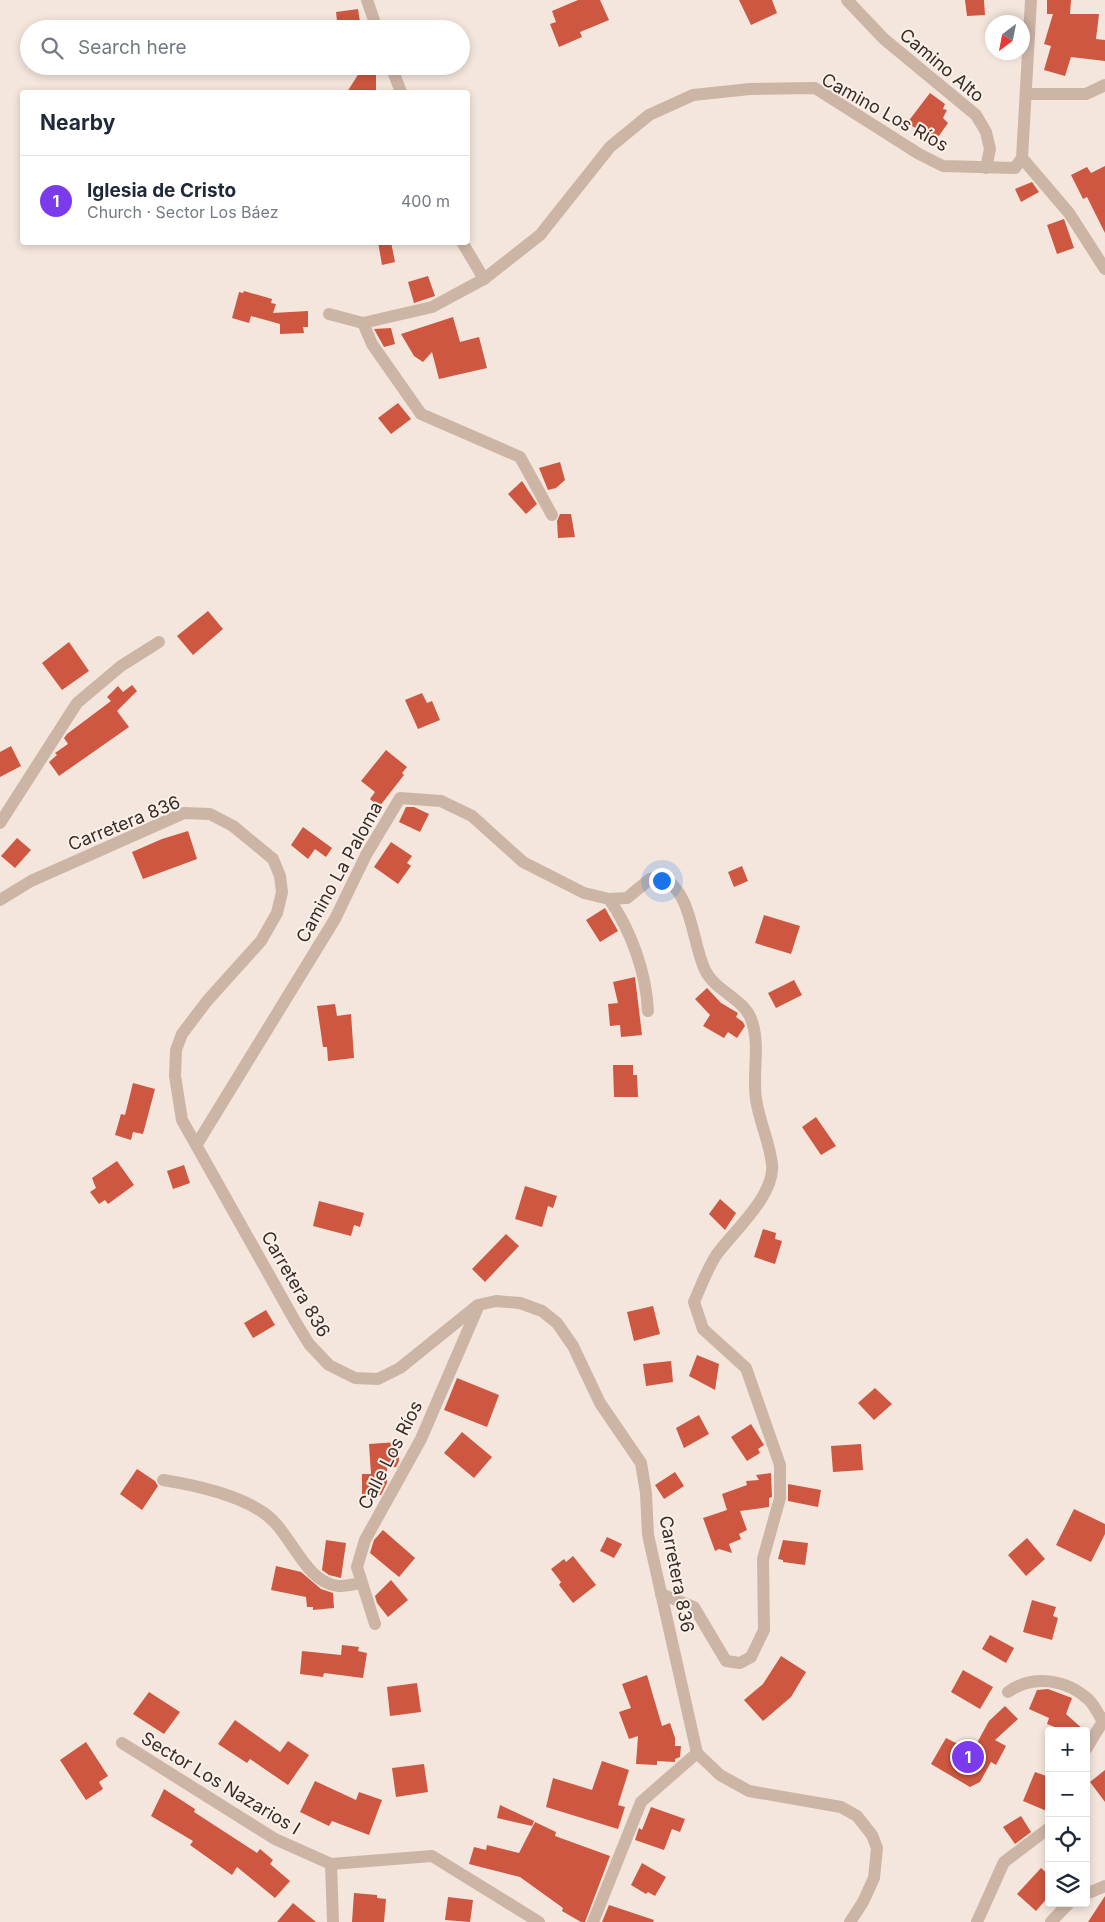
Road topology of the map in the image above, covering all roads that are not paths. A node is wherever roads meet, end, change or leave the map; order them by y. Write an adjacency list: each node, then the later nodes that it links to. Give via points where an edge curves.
1 (367, 0): 4 (street)
2 (847, 0): 10 (street, Camino Alto, via 884,39 976,115 986,132 990,149)
3 (1032, 0): 8 (street)
4 (374, 20)
5 (394, 75): 7 (street)
6 (1105, 85): 8 (street, via 1086,94)
7 (400, 90)
8 (1027, 94): 9 (street)
9 (1022, 158): 10 (street, Camino Los Ríos, via 1015,168); 12 (street, via 1069,213)
10 (986, 168): 13 (street, Camino Los Ríos, via 943,166 815,88 750,89 693,95 649,116 610,147 540,236)
11 (464, 245): 13 (street)
12 (1105, 269)
13 (484, 279): 15 (street, Camino Los Ríos, via 432,307)
14 (329, 314): 15 (street, Camino Los Ríos)
15 (363, 323): 16 (street, via 372,344 421,414 520,457)
16 (552, 516)
17 (159, 642): 18 (street, via 120,666 77,703)
18 (0, 823)
19 (609, 898): 21 (street, via 622,918 634,949); 22 (street, Camino La Paloma, via 584,893 523,862 472,816 441,801 400,798 366,855 335,919); 26 (street, Camino La Paloma, via 627,898 650,879 662,876 672,882 680,893 705,971 751,1018 755,1036 756,1098 772,1167 768,1189 716,1255 694,1302 703,1329 746,1368 780,1464 780,1498 763,1559 764,1630 751,1657 740,1663 726,1661 694,1608)
20 (0, 900): 22 (street, Carretera 836, via 31,881 184,814 210,814 233,826 273,859 282,892 277,913 261,941 182,1034 176,1050 175,1076 182,1120)
21 (648, 1011)
22 (197, 1144): 23 (street, Carretera 836, via 295,1321 309,1344 328,1365 355,1378 378,1379 400,1368)
23 (478, 1305): 25 (street, Calle Los Ríos, via 421,1439 365,1540 357,1568); 26 (street, Carretera 836, via 496,1301 520,1303 542,1311 557,1323 573,1346 600,1404 642,1463 648,1535)
24 (163, 1480): 25 (street, via 191,1485 261,1510 282,1528 306,1566 320,1578 338,1586)
25 (361, 1584): 27 (street, Calle Los Ríos)
26 (661, 1594): 32 (street, Carretera 836)
27 (375, 1624)
28 (1008, 1692): 29 (street, via 1031,1680 1054,1681 1090,1701)
29 (1104, 1721): 31 (street)
30 (122, 1743): 34 (street, Sector Los Nazarios I, via 275,1840)
31 (1090, 1743)
32 (697, 1754): 40 (street, via 641,1802); 41 (street, via 720,1775 749,1790 841,1807 857,1816 872,1834 877,1848 874,1878)
33 (1045, 1831): 42 (street, via 1004,1862)
34 (331, 1864): 38 (street); 39 (street, Sector Los Nazarios I, via 432,1856)
35 (1105, 1886): 36 (street)
36 (1090, 1892)
37 (1065, 1907): 43 (street)
38 (333, 1922)
39 (539, 1922)
40 (593, 1922)
41 (850, 1922)
42 (977, 1922)
43 (1052, 1922)

